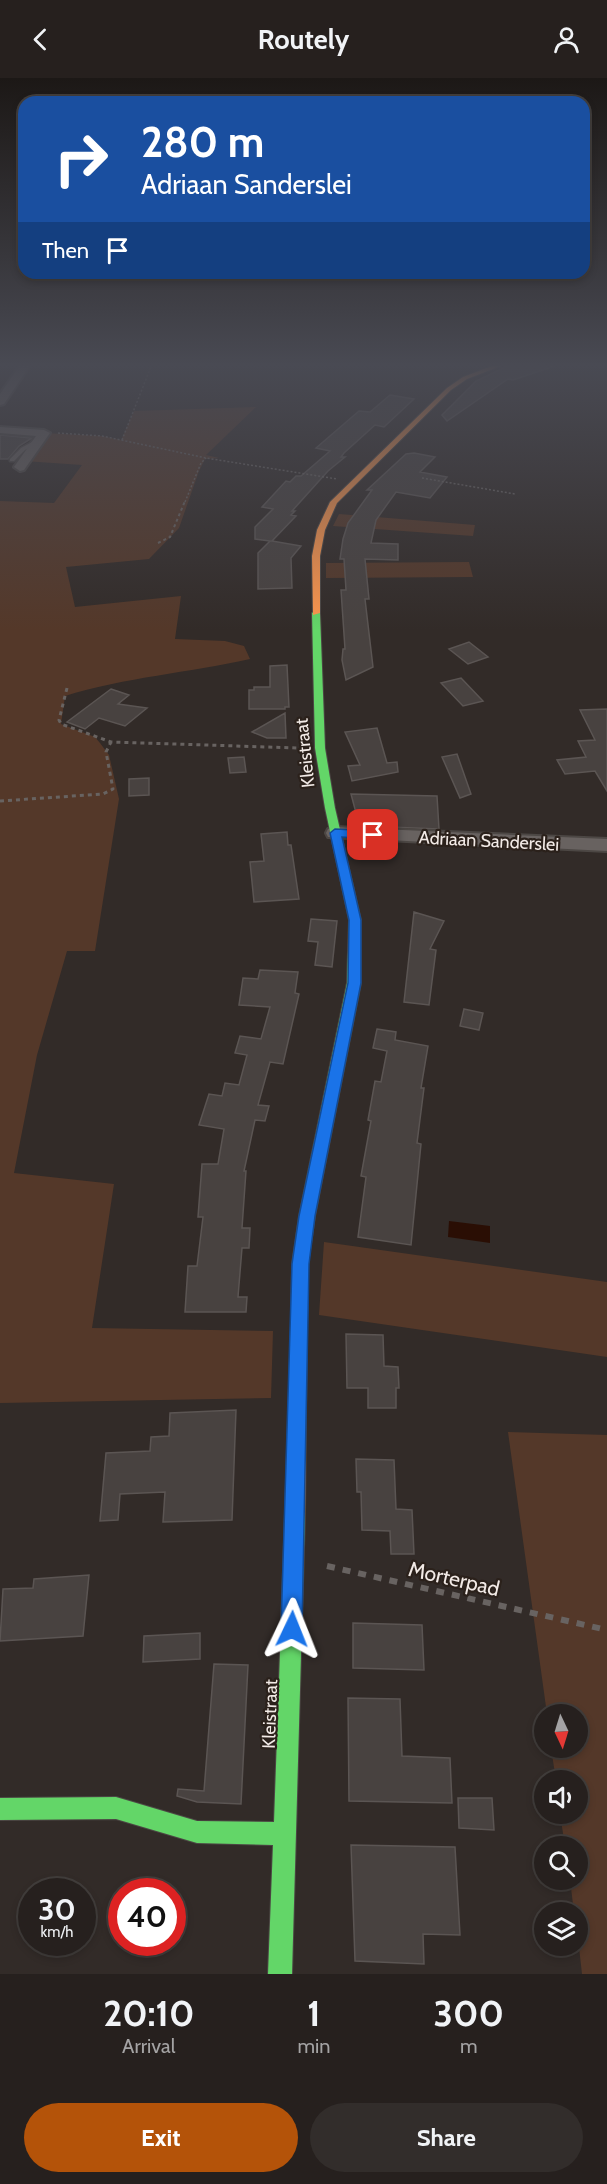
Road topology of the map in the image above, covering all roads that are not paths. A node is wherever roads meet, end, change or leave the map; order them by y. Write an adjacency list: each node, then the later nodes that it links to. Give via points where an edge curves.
1 (27, 452): 3 (street)
2 (383, 452): 4 (street, Kleistraat, via 327,511 314,555 320,748)
3 (16, 464)
4 (335, 833): 5 (street, Adriaan Sanderslei); 7 (street, Kleistraat, via 355,920 354,983 300,1264)
5 (607, 845)
6 (0, 1809): 7 (street, via 116,1808 197,1832)
7 (283, 1834): 8 (street, Kleistraat)
8 (280, 1974)

